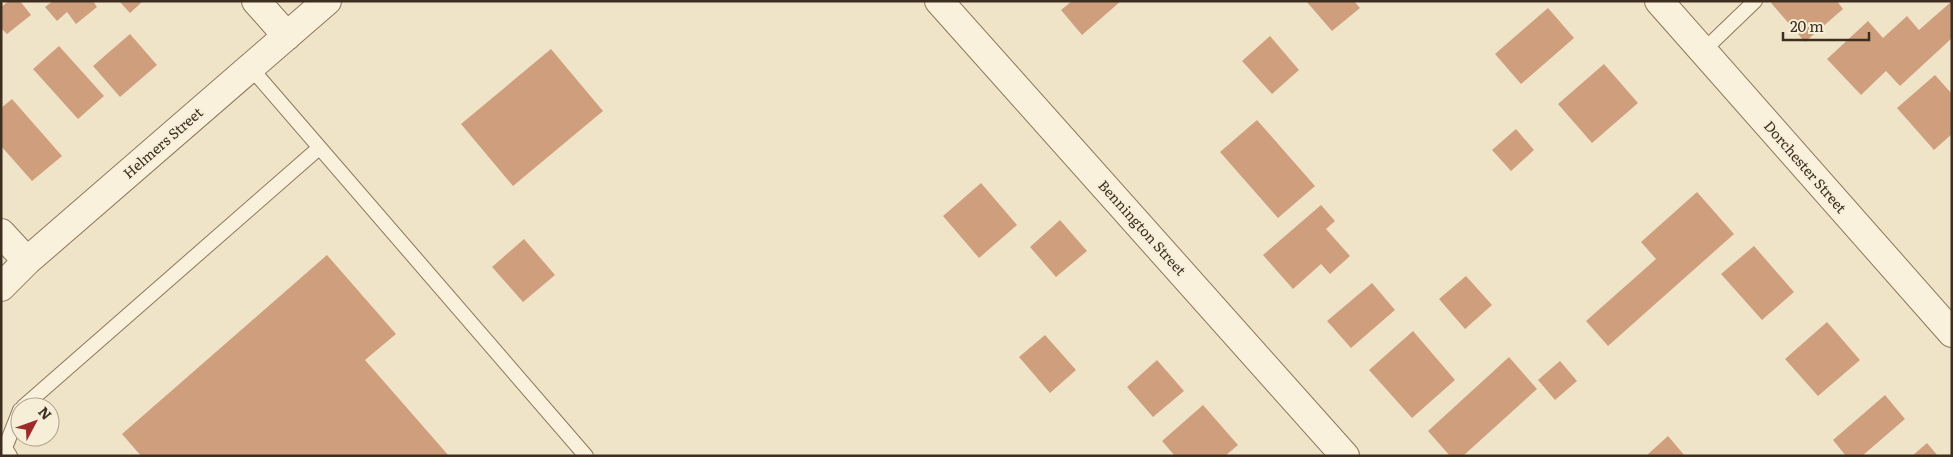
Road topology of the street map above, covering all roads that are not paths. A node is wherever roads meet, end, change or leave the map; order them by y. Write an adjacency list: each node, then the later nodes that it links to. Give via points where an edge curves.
1 (256, 1): 6 (street)
2 (327, 1): 6 (street, Helmers Street)
3 (940, 1): 18 (street, Bennington Street)
4 (1659, 1): 7 (street, Dorchester Street)
5 (1755, 1): 7 (lane)
6 (287, 36): 8 (street, Helmers Street)
7 (1703, 51): 13 (street, Dorchester Street)
8 (250, 67): 9 (lane); 11 (street, Helmers Street)
9 (319, 148): 14 (lane); 17 (lane)
10 (1, 233): 11 (street)
11 (27, 261): 12 (street, Helmers Street)
12 (1, 287)
13 (1952, 333)
14 (34, 397)
15 (10, 437): 16 (lane, via 6,448)
16 (10, 456)
17 (586, 456)
18 (1345, 456)

